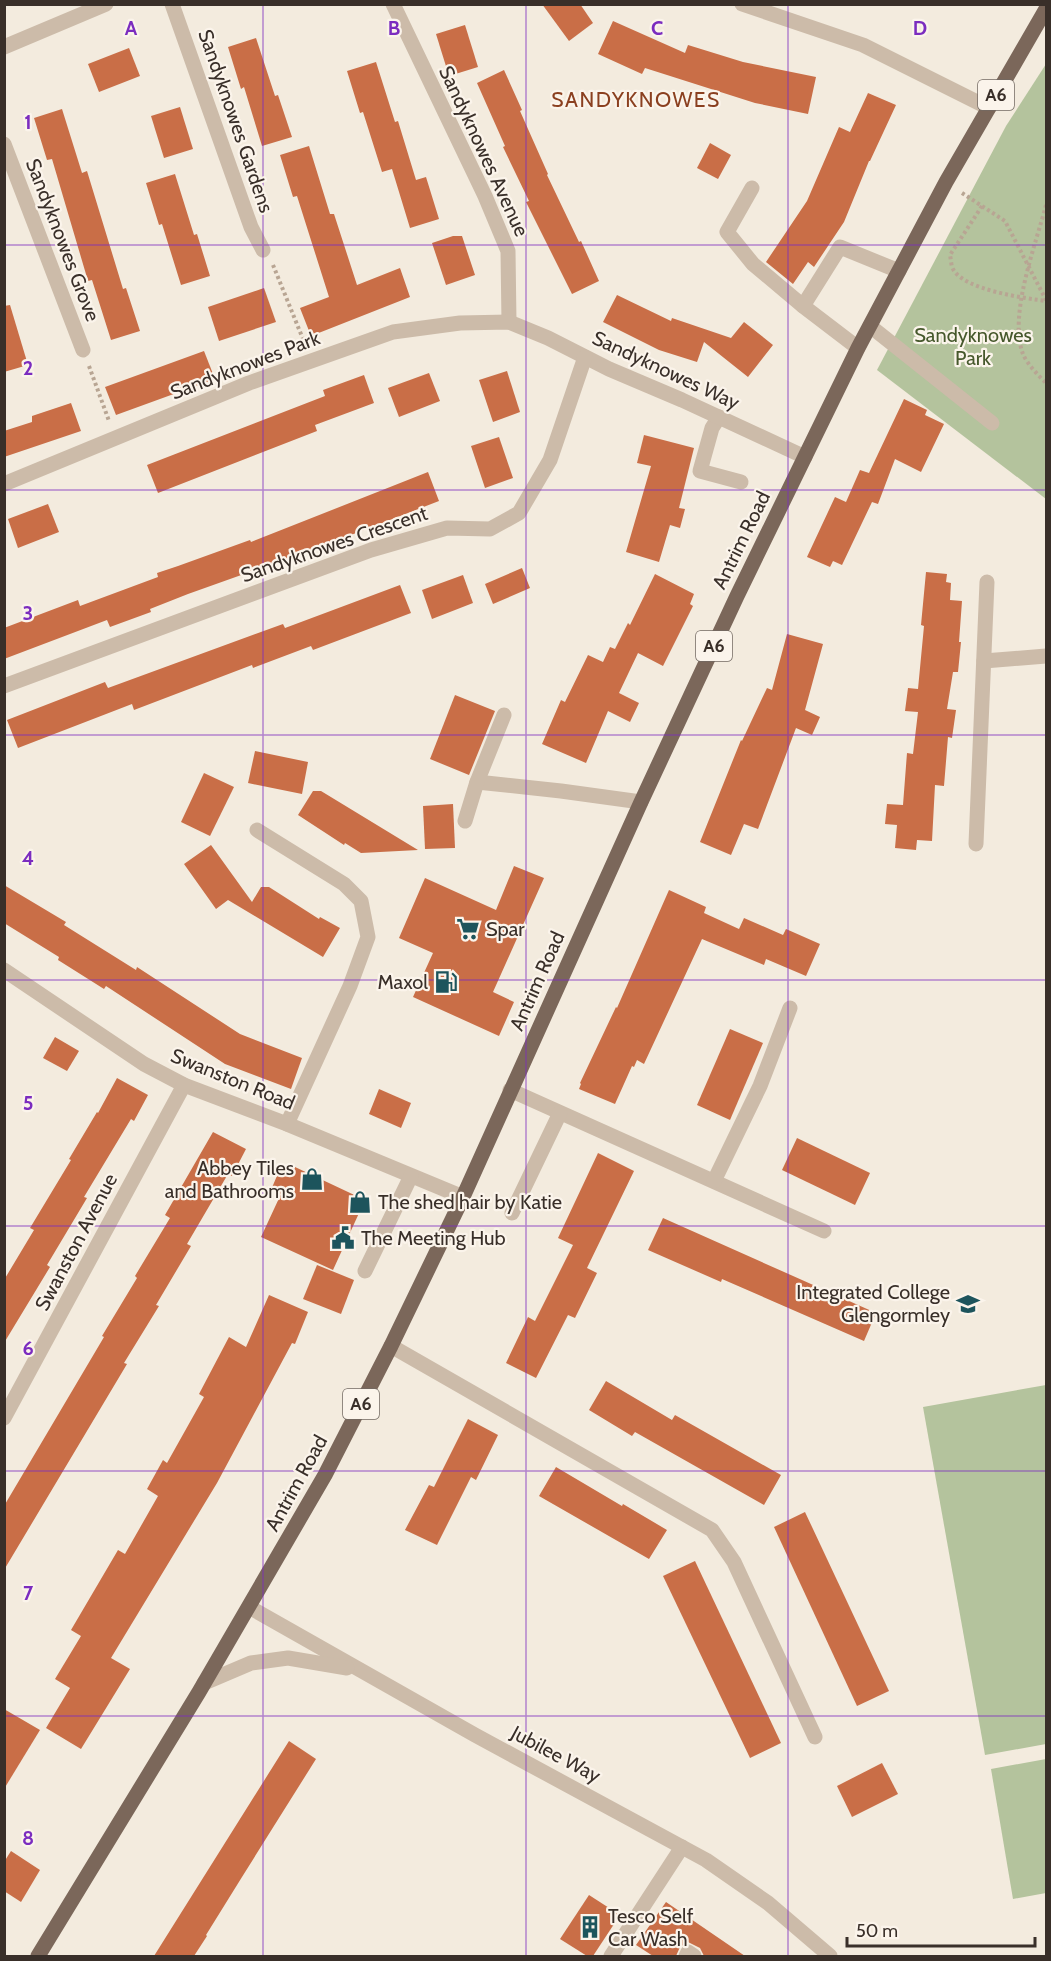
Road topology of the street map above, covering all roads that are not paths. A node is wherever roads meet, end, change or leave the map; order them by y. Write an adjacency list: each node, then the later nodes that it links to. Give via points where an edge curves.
1 (106, 4): 6 (street)
2 (172, 4): 10 (street, Sandyknowes Gardens, via 251,227)
3 (393, 4): 13 (street, Sandyknowes Avenue, via 508,251)
4 (742, 4): 7 (street, via 863,45)
5 (1047, 9): 7 (main road, Antrim Road / A6)
6 (4, 47)
7 (989, 108): 11 (main road, Antrim Road / A6)
8 (4, 144): 16 (street, Sandyknowes Grove)
9 (752, 188): 12 (street, via 727,232 753,264)
10 (263, 249)
11 (899, 271): 12 (street, via 840,247); 14 (main road, Antrim Road / A6)
12 (803, 306): 15 (street)
13 (509, 322): 17 (street, Sandyknowes Way); 22 (street, Sandyknowes Park, via 393,332 249,383)
14 (870, 326): 15 (main road, Antrim Road / A6); 19 (street)
15 (858, 348): 20 (main road, Antrim Road / A6)
16 (82, 350)
17 (585, 357): 18 (street, Sandyknowes Way); 26 (street, Sandyknowes Crescent, via 550,460 519,513 490,529 447,528 371,550)
18 (718, 417): 20 (street, Sandyknowes Way); 21 (street, via 700,471)
19 (992, 423)
20 (805, 458): 29 (main road, Antrim Road / A6)
21 (741, 482)
22 (4, 484)
23 (987, 582): 25 (street)
24 (1047, 656): 25 (street)
25 (984, 661): 32 (street)
26 (4, 686)
27 (504, 715): 28 (street)
28 (477, 782): 29 (street); 30 (street)
29 (641, 802): 36 (main road, Antrim Road / A6)
30 (465, 821)
31 (257, 830): 38 (street, via 344,884 361,901 368,937)
32 (976, 844)
33 (4, 970): 35 (street, Swanston Road, via 144,1064)
34 (790, 1008): 40 (street, via 760,1086)
35 (184, 1085): 38 (street, Swanston Road); 46 (street, Swanston Avenue)
36 (510, 1090): 37 (street); 41 (main road, Antrim Road / A6)
37 (560, 1113): 40 (street); 42 (street)
38 (287, 1124): 39 (street, Swanston Road)
39 (411, 1176): 41 (street, Swanston Road); 44 (street)
40 (714, 1181): 43 (street)
41 (463, 1197): 45 (main road, Antrim Road / A6)
42 (512, 1213)
43 (824, 1231)
44 (365, 1271)
45 (391, 1346): 47 (main road, Antrim Road / A6, via 325,1475); 50 (street, via 712,1530 734,1562)
46 (4, 1418)
47 (249, 1606): 48 (street, Jubilee Way); 49 (main road, Antrim Road / A6)
48 (359, 1670): 49 (street, via 288,1658 251,1663); 51 (street, Jubilee Way)
49 (204, 1683): 52 (main road, Antrim Road / A6)
50 (815, 1737)
51 (682, 1847): 53 (street); 56 (street, Jubilee Way, via 768,1903)
52 (38, 1956)
53 (611, 1956)
54 (686, 1956): 55 (street, via 688,1952)
55 (694, 1956)
56 (830, 1956)

